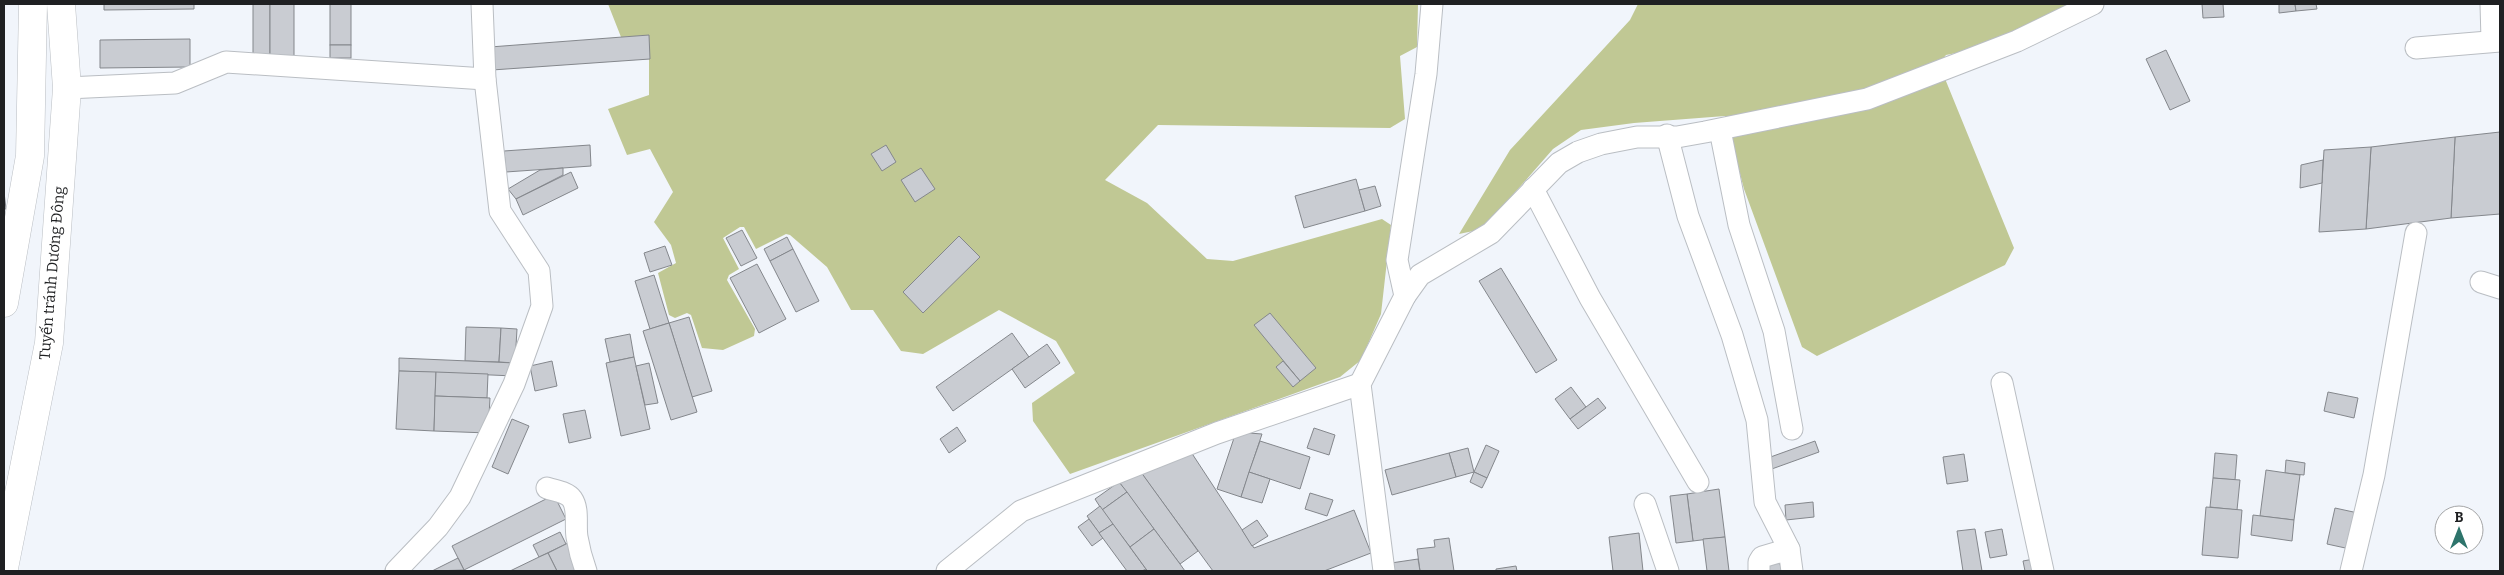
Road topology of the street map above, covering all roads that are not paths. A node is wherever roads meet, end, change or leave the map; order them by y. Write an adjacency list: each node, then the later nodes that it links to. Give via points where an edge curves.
1 (33, 4): 16 (main road, via 30,156)
2 (62, 4): 10 (main road, Tuyến tránh Dương Đông)
3 (482, 4): 9 (street)
4 (1432, 4): 15 (street, via 1426,74 1397,260)
5 (2093, 4): 11 (street, via 2017,42 1867,99)
6 (2491, 4): 7 (street)
7 (2496, 41): 8 (street)
8 (2416, 48)
9 (486, 79): 10 (street, via 226,62 175,83); 25 (street, via 500,211 540,271 542,306 514,384 460,497 438,527)
10 (67, 88): 24 (main road, Tuyến tránh Dương Đông, via 49,343)
11 (1720, 130): 12 (street, via 1676,137); 19 (street, via 1739,225 1774,331)
12 (1667, 135): 13 (street, via 1637,137 1578,152 1559,163); 23 (street, via 1688,216 1732,335 1757,420 1765,502)
13 (1533, 189): 15 (street, via 1491,233 1420,275); 20 (street, via 1590,298)
14 (2416, 233): 33 (street, via 2374,475)
15 (1405, 296): 18 (street)
16 (4, 303)
17 (2002, 383): 32 (street)
18 (1360, 384): 27 (street, via 1217,433 1021,511); 28 (street)
19 (1792, 430)
20 (1698, 482)
21 (547, 488): 26 (street, via 573,500 580,555)
22 (1646, 504): 29 (street)
23 (1789, 550): 30 (street, via 1762,557); 31 (street)
24 (4, 568)
25 (396, 571)
26 (586, 571)
27 (947, 571)
28 (1384, 571)
29 (1668, 571)
30 (1759, 571)
31 (1792, 571)
32 (2043, 571)
33 (2352, 571)

